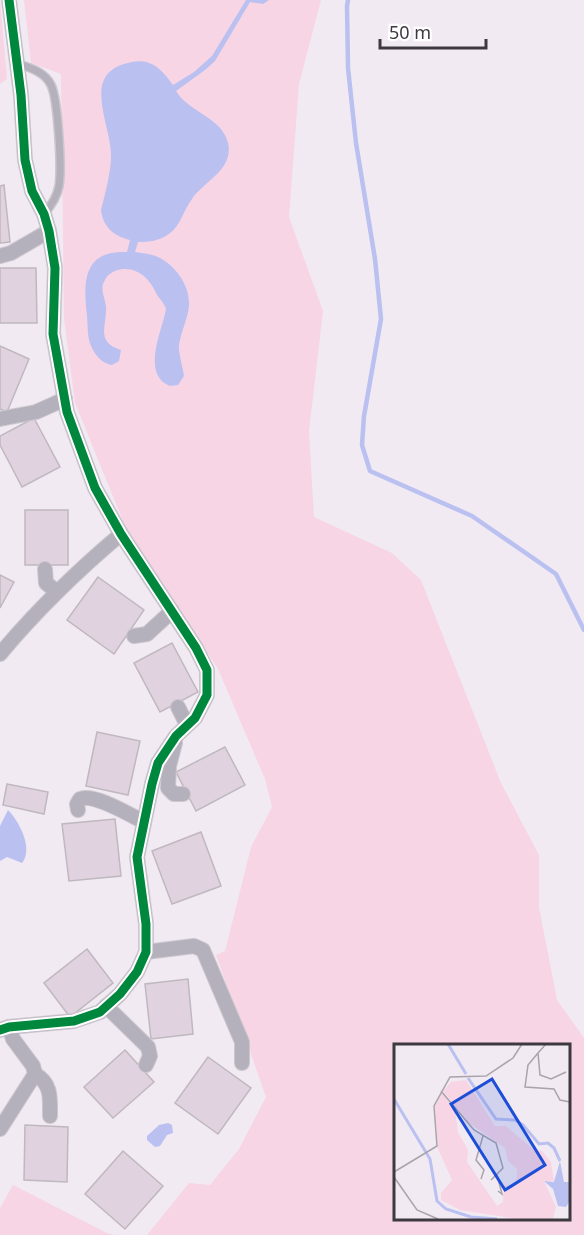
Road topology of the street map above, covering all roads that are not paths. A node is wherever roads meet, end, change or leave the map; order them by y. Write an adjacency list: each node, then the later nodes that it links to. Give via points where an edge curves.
1 (9, 0): 2 (street)
2 (17, 64): 3 (street, via 25,160 32,191); 3 (lane, via 40,72 53,92 59,139 59,187 53,204)
3 (44, 214): 4 (street)
4 (49, 231): 5 (street); 6 (street, via 55,268 53,334)
5 (3, 258)
6 (64, 399): 7 (street); 8 (street, via 95,488)
7 (4, 422)
8 (121, 534): 10 (street); 11 (street)
9 (45, 569): 10 (street, via 46,583)
10 (57, 592): 13 (street)
11 (171, 611): 12 (street, via 147,634); 15 (street, via 207,670 207,694)
12 (134, 636)
13 (0, 654)
14 (178, 708): 15 (street)
15 (187, 725): 16 (street)
16 (176, 736): 17 (street, via 168,788 174,794); 19 (street, via 158,763)
17 (183, 794)
18 (78, 810): 19 (street, via 82,797 98,797)
19 (144, 822): 21 (street, via 137,857)
20 (155, 888): 21 (street)
21 (141, 894): 22 (street)
22 (146, 952): 23 (street, via 137,972); 25 (street, via 194,946 203,950 242,1042)
23 (106, 1006): 24 (street, via 74,1021); 26 (street, via 148,1047)
24 (4, 1028): 27 (street, via 33,1065)
25 (242, 1063)
26 (146, 1065)
27 (35, 1074): 28 (street, via 49,1089); 29 (street)
28 (50, 1116)
29 (0, 1129)

